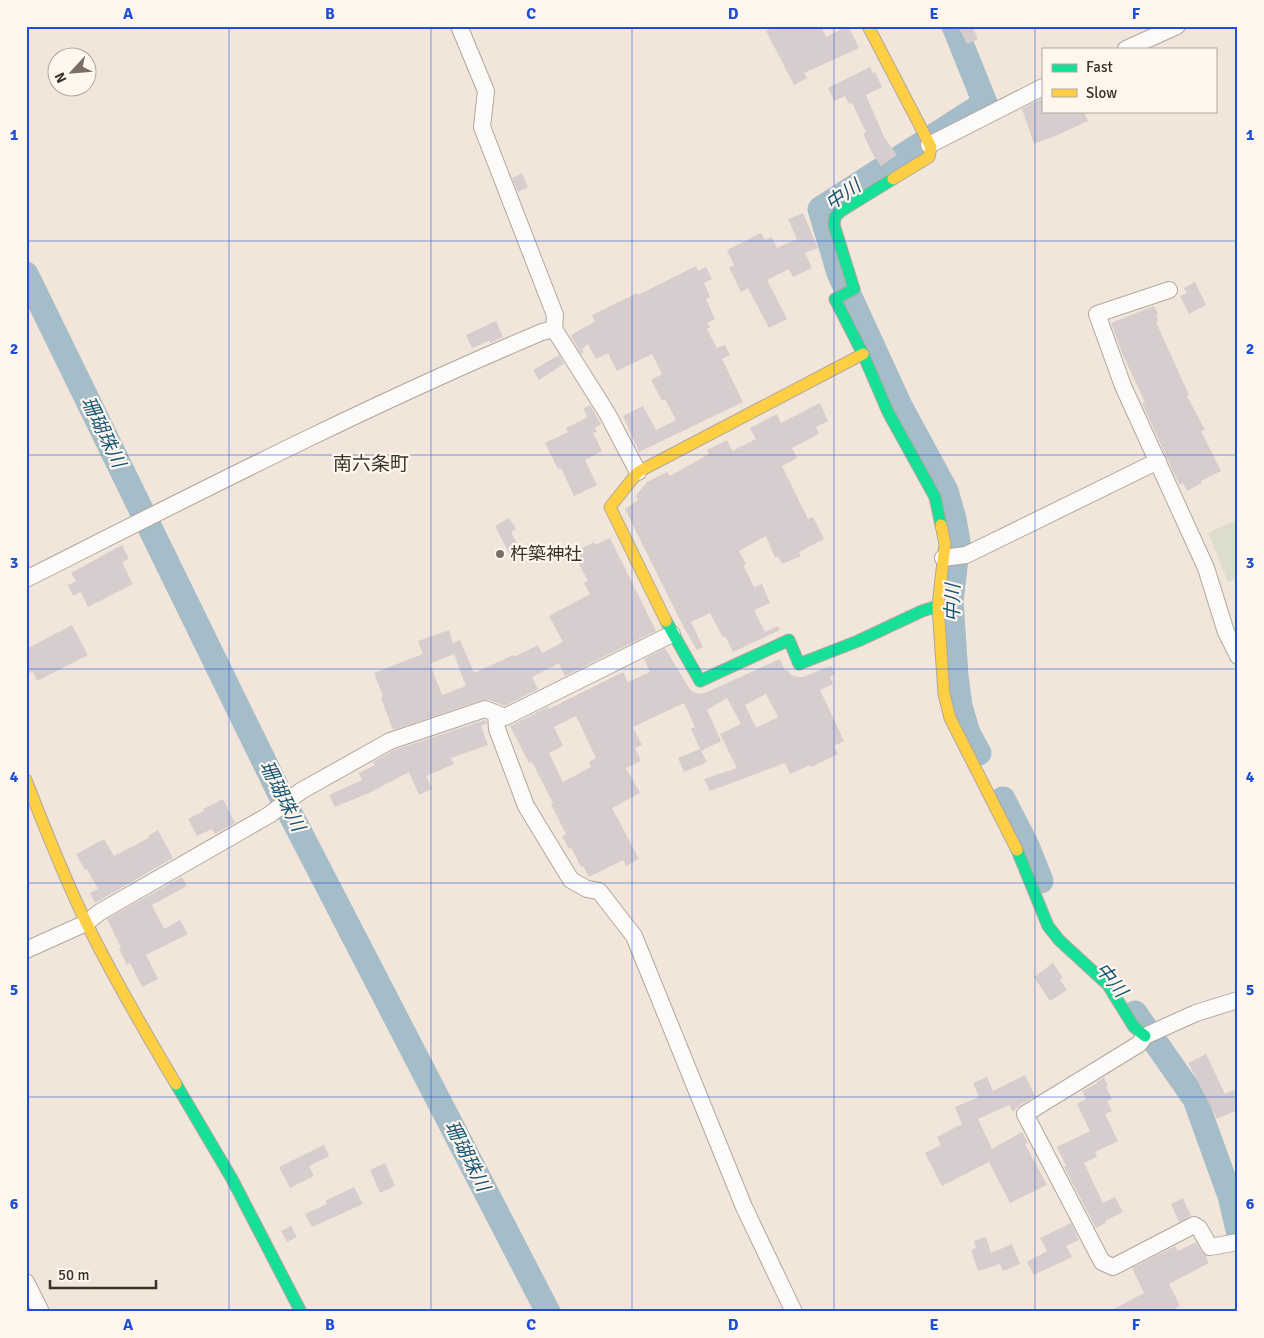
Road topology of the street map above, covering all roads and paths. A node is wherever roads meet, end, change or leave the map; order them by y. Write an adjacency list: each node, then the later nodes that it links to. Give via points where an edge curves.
1 (459, 26): 8 (street, via 486,91 482,127 555,315)
2 (868, 26): 6 (street)
3 (1177, 26): 4 (street)
4 (1128, 48)
5 (1042, 88): 6 (street)
6 (929, 145): 9 (street, via 929,156 841,210 834,218 854,289 836,299)
7 (1169, 290): 10 (street, via 1097,314 1122,386)
8 (554, 329): 11 (street, via 607,412); 13 (street, via 472,361 310,436)
9 (863, 354): 11 (street); 12 (street, via 888,412 935,496 945,544)
10 (1158, 461): 12 (street, via 966,555); 16 (street, via 1206,568 1226,632)
11 (638, 472): 15 (street, via 610,508)
12 (944, 558): 14 (street)
13 (26, 579)
14 (938, 606): 15 (street, via 799,664 789,640 700,681); 22 (street, via 944,694 950,718 1020,857 1048,926 1108,985 1134,1027)
15 (672, 634): 17 (street, via 505,717)
16 (1238, 656)
17 (496, 714): 19 (street, via 485,709 390,741 301,791 269,815); 27 (street, via 497,728 526,806 571,880 587,889 599,891 634,936 744,1207)
18 (26, 780): 19 (street)
19 (86, 923): 20 (street); 26 (street, via 124,997 232,1180)
20 (26, 950)
21 (1238, 1000): 22 (street, via 1196,1013)
22 (1145, 1036): 23 (street, via 1139,1044 1025,1114 1102,1262 1113,1267 1194,1225 1210,1247)
23 (1238, 1242)
24 (26, 1282): 25 (street)
25 (41, 1312)
26 (301, 1312)
27 (794, 1312)

